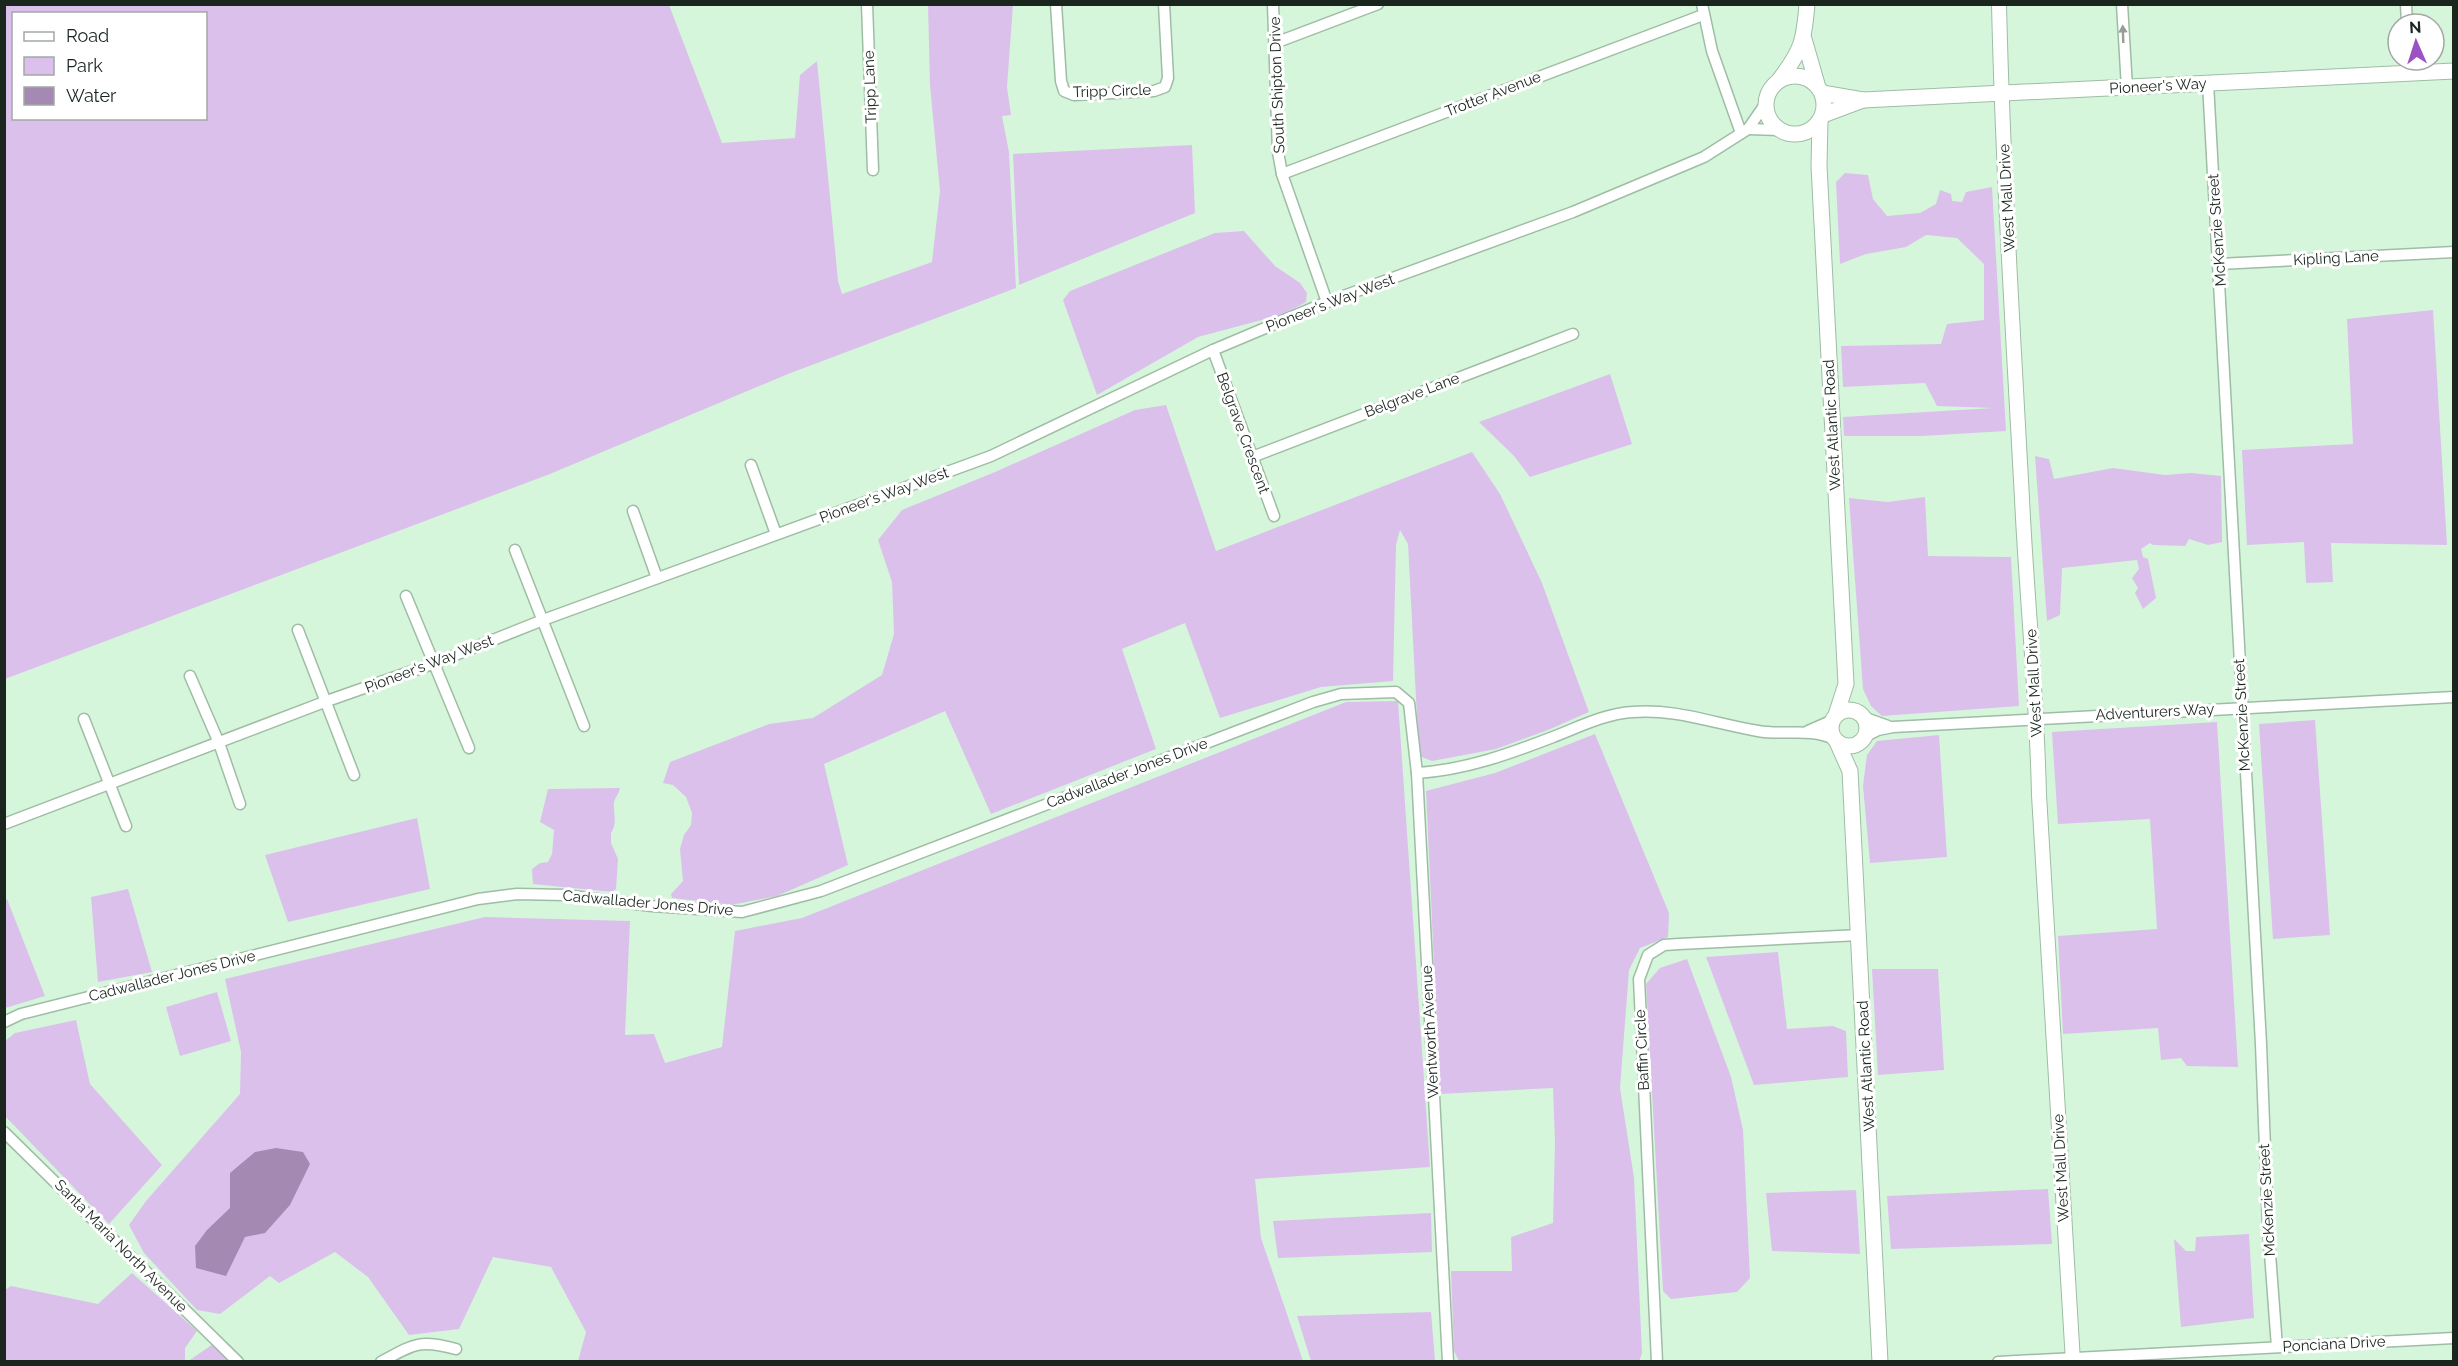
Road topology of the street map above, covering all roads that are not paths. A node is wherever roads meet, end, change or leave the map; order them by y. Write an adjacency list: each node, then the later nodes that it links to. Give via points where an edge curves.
1 (867, 4): 24 (street, Tripp Lane)
2 (1056, 4): 3 (street, Tripp Circle, via 1061,81 1064,91 1074,95 1154,91 1165,87 1168,78)
3 (1164, 4)
4 (1273, 4): 11 (street, South Shipton Drive)
5 (1378, 4): 11 (street)
6 (1808, 4): 10 (main road)
7 (2000, 4): 17 (street, West Mall Drive)
8 (2122, 4): 15 (street, one-way to 8)
9 (1703, 10): 21 (street, via 1712,51); 25 (street, Trotter Avenue)
10 (1804, 39): 13 (main road); 16 (main road)
11 (1275, 43): 25 (street, South Shipton Drive)
12 (2386, 69): 14 (main road, Pioneer's Way)
13 (1780, 79): 16 (main road, via 1799,75); 19 (main road, via 1768,93)
14 (2208, 83): 15 (main road, Pioneer's Way); 27 (street, McKenzie Street)
15 (2127, 88): 17 (main road, Pioneer's Way)
16 (1820, 89): 18 (main road, Pioneer's Way); 20 (main road, via 1825,104)
17 (2002, 95): 18 (main road, Pioneer's Way); 50 (street, West Mall Drive)
18 (1863, 100): 20 (main road, Pioneer's Way)
19 (1766, 103): 21 (street, Pioneer's Way West); 22 (main road, via 1772,123)
20 (1822, 118): 22 (main road, via 1802,134); 23 (main road, West Atlantic Road)
21 (1745, 131): 22 (street); 28 (street, Pioneer's Way West, via 1704,157 1573,212)
22 (1785, 132): 23 (main road, via 1802,141)
23 (1819, 166): 43 (main road, West Atlantic Road)
24 (873, 170)
25 (1282, 174): 28 (street, South Shipton Drive)
26 (2454, 252): 27 (street, Kipling Lane)
27 (2219, 264): 47 (street, McKenzie Street)
28 (1327, 302): 30 (street, Pioneer's Way West)
29 (1573, 334): 31 (street, Belgrave Lane)
30 (1213, 350): 31 (street, Belgrave Crescent); 35 (street, Pioneer's Way West, via 991,456)
31 (1252, 457): 34 (street, Belgrave Crescent)
32 (752, 465): 35 (street)
33 (633, 511): 37 (street)
34 (1274, 516)
35 (776, 534): 37 (street, Pioneer's Way West)
36 (515, 550): 39 (street)
37 (657, 578): 39 (street, Pioneer's Way West)
38 (406, 596): 41 (street)
39 (543, 620): 41 (street, Pioneer's Way West); 52 (street)
40 (298, 630): 45 (street)
41 (435, 663): 45 (street, Pioneer's Way West); 58 (street)
42 (190, 676): 57 (street)
43 (1846, 684): 48 (main road, West Atlantic Road); 49 (main road, West Atlantic Road)
44 (2454, 697): 47 (street, Adventurers Way)
45 (327, 701): 57 (street, Pioneer's Way West); 61 (street)
46 (1409, 703): 60 (street, Wentworth Avenue); 67 (street, Cadwallader Jones Drive, via 1396,692 1341,694 1313,702 821,891 742,912 565,895 517,894 478,899 21,1014)
47 (2241, 708): 50 (street, Adventurers Way); 71 (street, McKenzie Street)
48 (1862, 716): 49 (main road, via 1846,710); 53 (street, Adventurers Way); 55 (main road, West Atlantic Road, via 1867,725)
49 (1834, 718): 54 (street); 56 (main road, West Atlantic Road, via 1831,730)
50 (2037, 718): 53 (street, Adventurers Way); 73 (street, West Mall Drive)
51 (84, 719): 62 (street)
52 (584, 726)
53 (1893, 727): 55 (street, Adventurers Way)
54 (1805, 732): 56 (street); 60 (street, via 1761,732 1653,711 1629,712 1607,716 1503,756)
55 (1863, 739): 56 (main road, via 1850,746); 59 (main road, West Atlantic Road)
56 (1836, 740): 59 (main road, West Atlantic Road)
57 (219, 743): 62 (street, Pioneer's Way West); 63 (street)
58 (469, 748)
59 (1850, 771): 66 (main road, West Atlantic Road)
60 (1417, 773): 76 (street, Wentworth Avenue)
61 (354, 775)
62 (109, 786): 64 (street, Pioneer's Way West); 65 (street)
63 (240, 804)
64 (4, 824)
65 (126, 826)
66 (1860, 935): 77 (street, Baffin Circle, via 1665,945 1648,955 1639,979); 78 (main road, West Atlantic Road)
67 (4, 1022)
68 (4, 1132): 69 (street, Santa Maria North Avenue)
69 (9, 1144): 74 (street, Santa Maria North Avenue)
70 (2454, 1338): 71 (street, Ponciana Drive)
71 (2277, 1347): 73 (street, Ponciana Drive)
72 (456, 1349): 75 (street, via 431,1342 409,1347)
73 (2073, 1359): 79 (street, Ponciana Drive)
74 (238, 1362)
75 (381, 1362)
76 (1448, 1362)
77 (1657, 1362)
78 (1880, 1362)
79 (1998, 1362)

